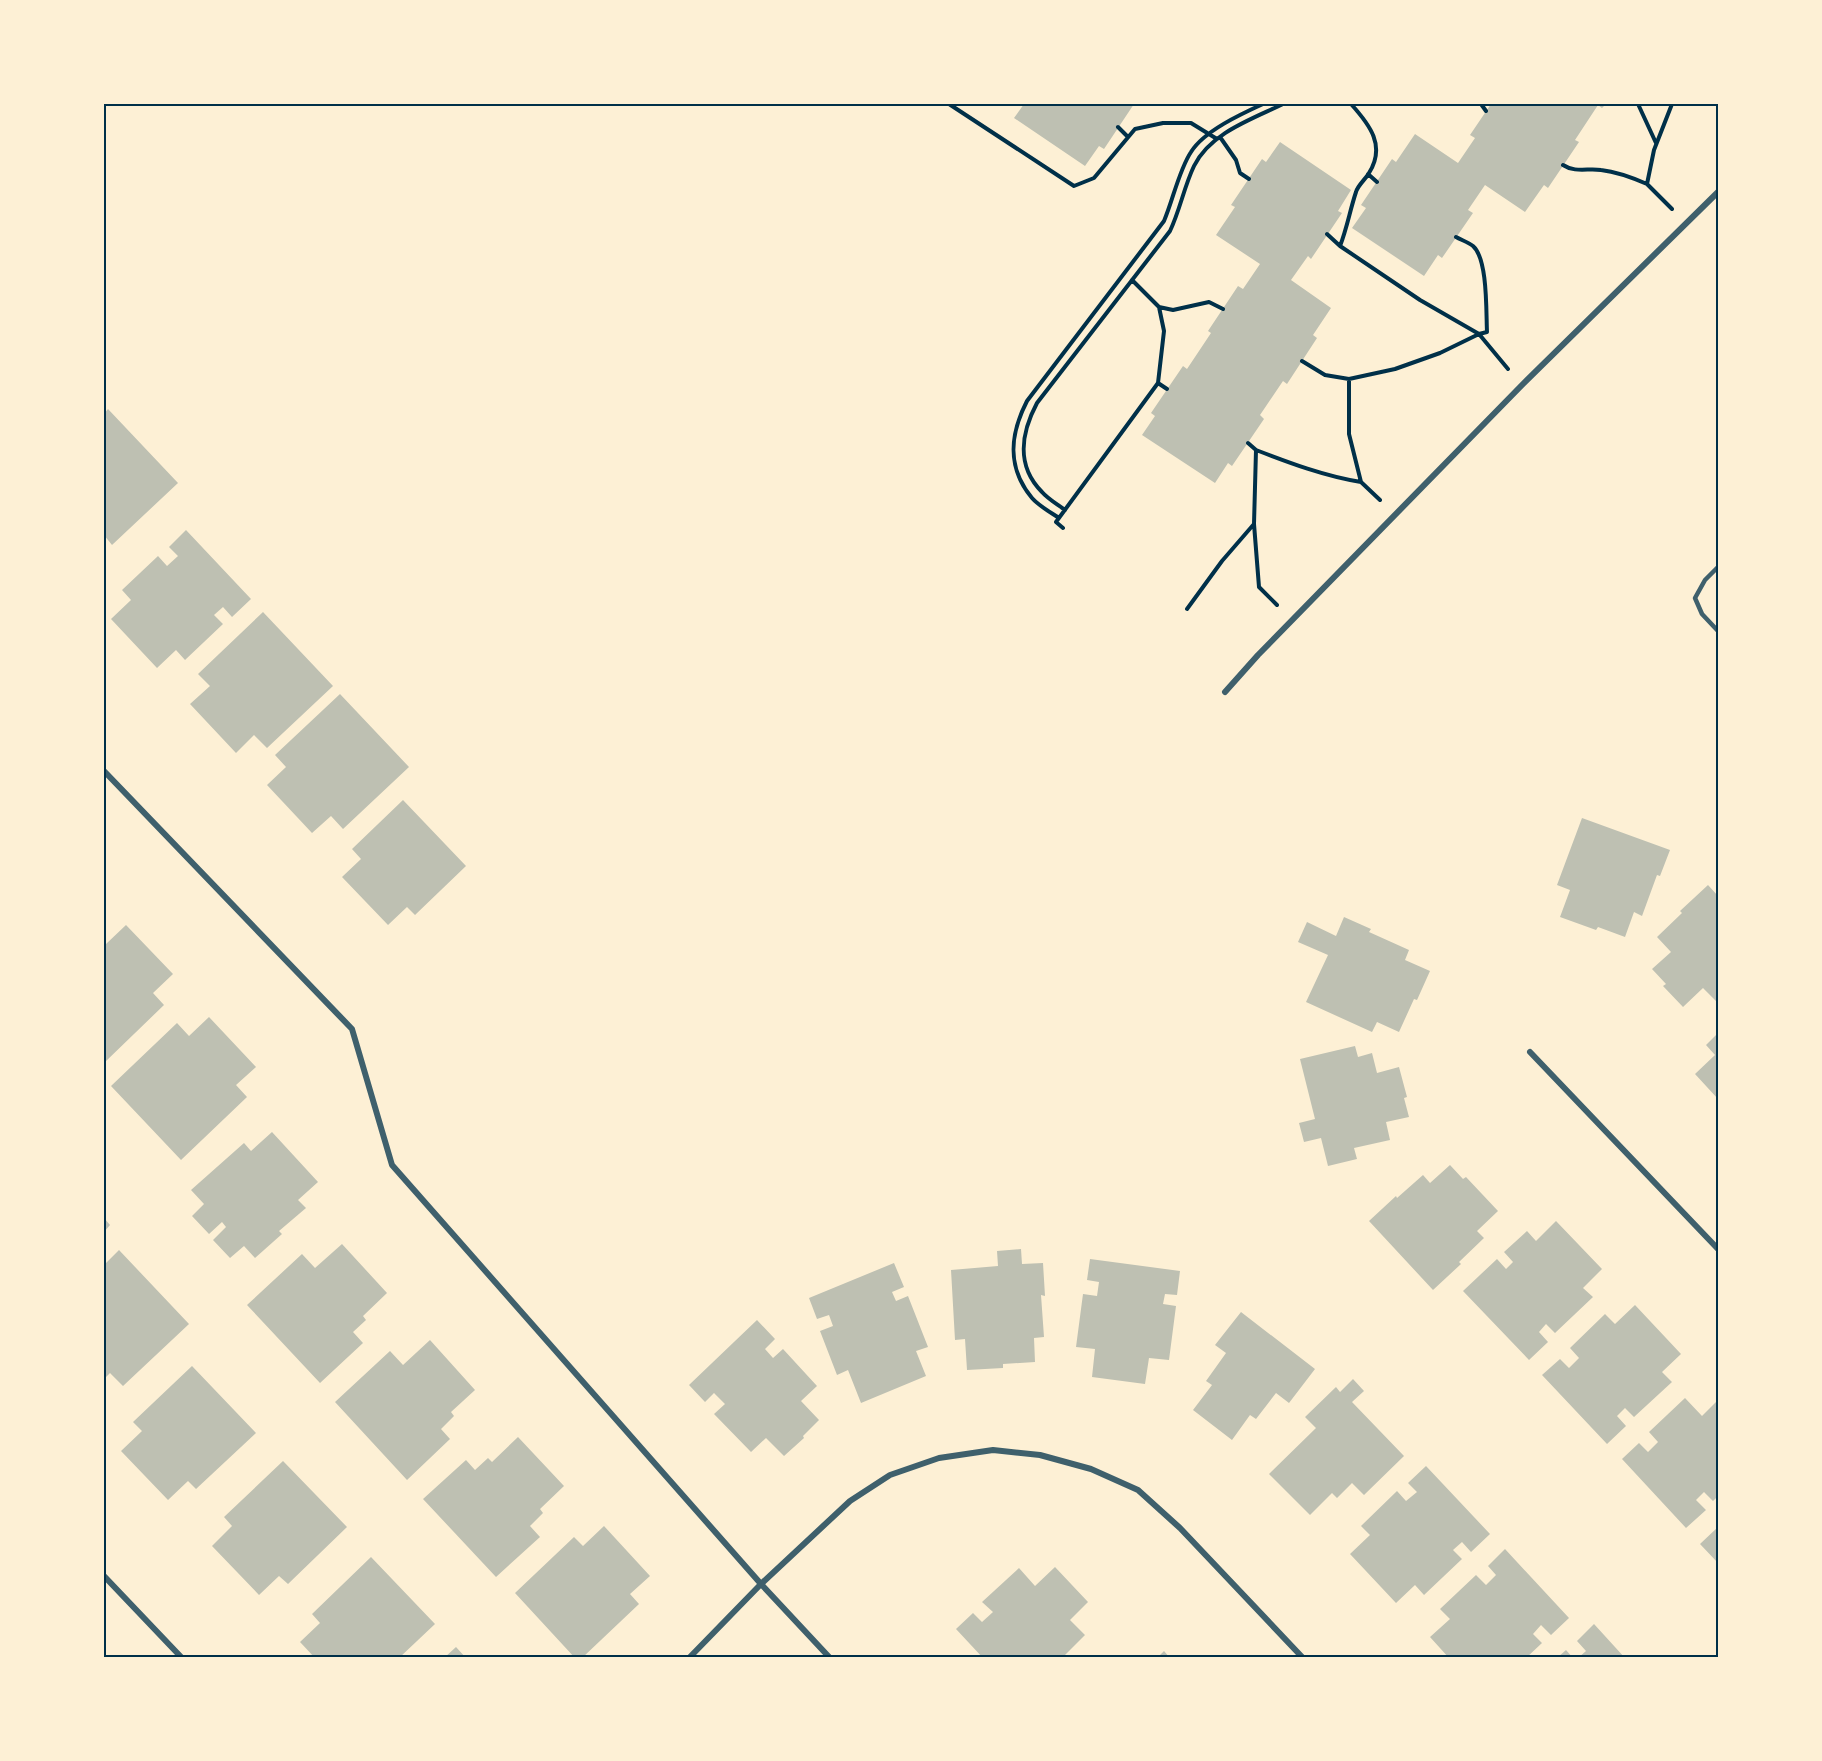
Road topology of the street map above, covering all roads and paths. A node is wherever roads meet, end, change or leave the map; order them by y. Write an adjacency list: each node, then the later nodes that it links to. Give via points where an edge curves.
1 (949, 104): 11 (path, via 1074,186 1094,178)
2 (1263, 104): 10 (path)
3 (1282, 104): 12 (path)
4 (1351, 104): 15 (path, via 1373,134 1378,154)
5 (1481, 104): 8 (path)
6 (1638, 104): 13 (path)
7 (1672, 104): 13 (path)
8 (1486, 111)
9 (1118, 127): 11 (path)
10 (1210, 133): 11 (path, via 1191,123 1163,123 1135,129); 12 (path); 36 (path, via 1191,151 1164,221 1017,420 1015,465 1034,500)
11 (1128, 136)
12 (1219, 138): 16 (path, via 1236,160 1240,173); 24 (path, via 1205,148 1195,164 1170,231)
13 (1656, 143): 18 (path)
14 (1563, 165): 18 (path, via 1569,169 1624,173)
15 (1368, 174): 17 (path); 23 (path, via 1357,189)
16 (1249, 179)
17 (1377, 182)
18 (1647, 184): 20 (path)
19 (1719, 192): 20 (street)
20 (1687, 223): 31 (street)
21 (1328, 234): 23 (path)
22 (1456, 237): 27 (path, via 1474,246 1481,259 1487,333)
23 (1341, 246): 27 (path, via 1420,300)
24 (1132, 280): 25 (path); 35 (path, via 1037,404 1023,440 1032,479 1041,492)
25 (1159, 308): 26 (path, via 1173,310 1209,302); 30 (path, via 1164,331)
26 (1223, 309)
27 (1479, 334): 29 (path, via 1440,353); 31 (path)
28 (1302, 361): 29 (path, via 1325,375)
29 (1350, 380): 34 (path, via 1350,434 1361,482 1293,465)
30 (1158, 383): 32 (path); 35 (path)
31 (1522, 386): 43 (street)
32 (1167, 389)
33 (1248, 443): 34 (path)
34 (1256, 450): 37 (path)
35 (1065, 510): 36 (path)
36 (1059, 518): 38 (path, via 1056,522)
37 (1254, 524): 40 (path); 41 (path)
38 (1063, 528)
39 (1719, 567): 42 (lane, via 1705,580 1695,598 1702,614)
40 (1259, 587)
41 (1187, 609)
42 (1719, 631)
43 (1225, 692)
44 (104, 771): 48 (street, via 352,1029 392,1165)
45 (1530, 1052): 46 (street)
46 (1719, 1249)
47 (104, 1576): 49 (street)
48 (761, 1584): 50 (street); 51 (street); 52 (street, via 850,1501 890,1475 939,1458 993,1450 1040,1455 1091,1469 1138,1490 1180,1528)
49 (182, 1658)
50 (689, 1658)
51 (830, 1658)
52 (1303, 1658)

